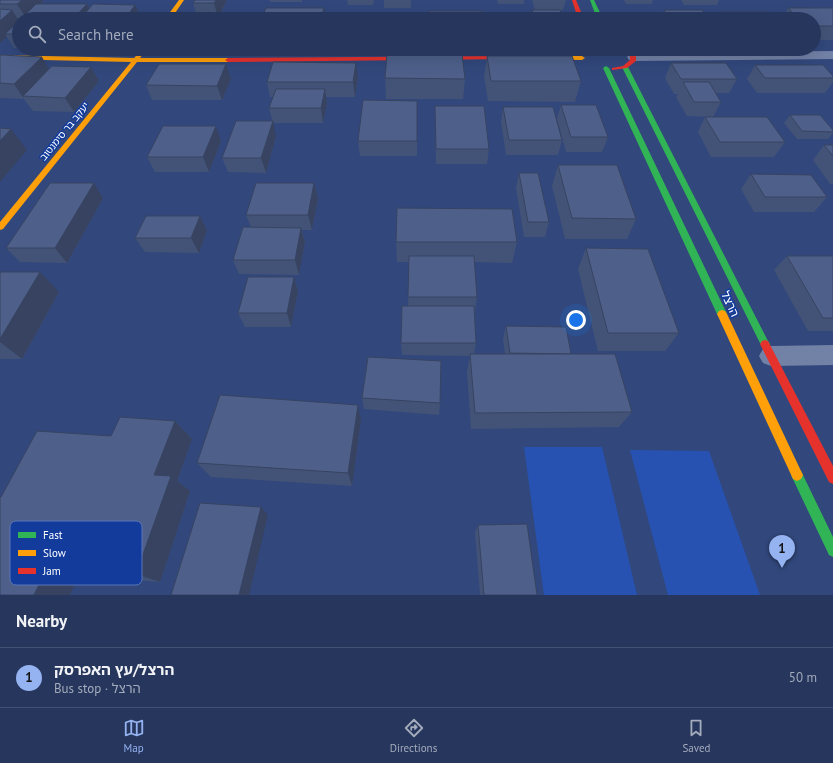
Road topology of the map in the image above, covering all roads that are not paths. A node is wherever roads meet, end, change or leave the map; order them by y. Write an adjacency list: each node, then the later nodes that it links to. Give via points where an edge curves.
1 (182, 0): 4 (street)
2 (574, 0): 5 (street)
3 (592, 0): 6 (street)
4 (173, 12)
5 (578, 12)
6 (597, 12)
7 (821, 55): 8 (street)
8 (833, 55)
9 (138, 56): 14 (street, יעקב בר סימנטוב)
10 (765, 56): 13 (street)
11 (0, 57): 14 (street)
12 (582, 58): 14 (street); 15 (street)
13 (629, 58): 15 (street); 18 (street, הרצל)
14 (135, 60): 16 (street, יעקב בר סימנטוב)
15 (599, 67): 20 (street, הרצל)
16 (4, 219)
17 (833, 355): 18 (street)
18 (771, 356): 19 (street, הרצל)
19 (833, 478)
20 (833, 551)

